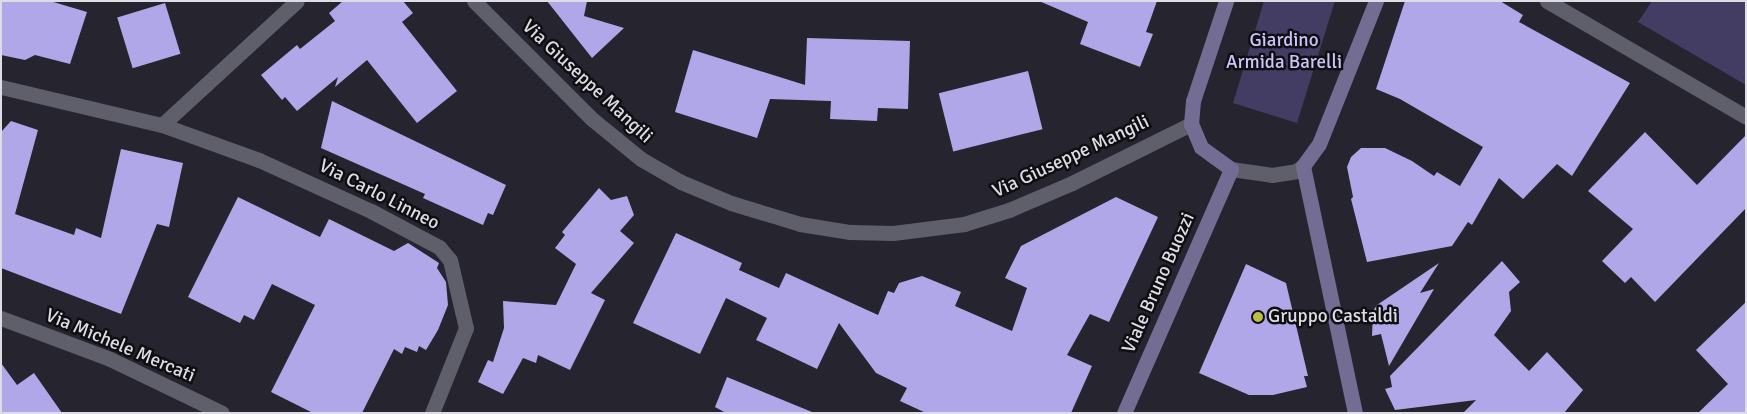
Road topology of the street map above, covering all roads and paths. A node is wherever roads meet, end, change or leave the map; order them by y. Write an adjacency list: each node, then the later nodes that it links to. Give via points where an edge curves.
1 (297, 1): 9 (street)
2 (474, 1): 8 (street, Via Giuseppe Mangili, via 592,119 641,159 681,182 731,203 800,224 850,232 892,233 964,224 1031,201)
3 (1226, 1): 8 (street, via 1193,101)
4 (1376, 1): 10 (street, via 1319,144)
5 (1546, 1): 7 (street)
6 (1, 87): 9 (street, Via Carlo Linneo)
7 (1746, 117)
8 (1191, 124): 11 (street, via 1201,147)
9 (162, 125): 14 (street, Via Carlo Linneo, via 301,178 372,211 445,252 463,306 466,328)
10 (1303, 166): 11 (street, via 1296,171 1272,175); 16 (street)
11 (1232, 169): 15 (street, Viale Bruno Buozzi)
12 (1, 318): 13 (street, Via Michele Mercati, via 110,359)
13 (222, 413)
14 (432, 413)
15 (1124, 413)
16 (1354, 413)

